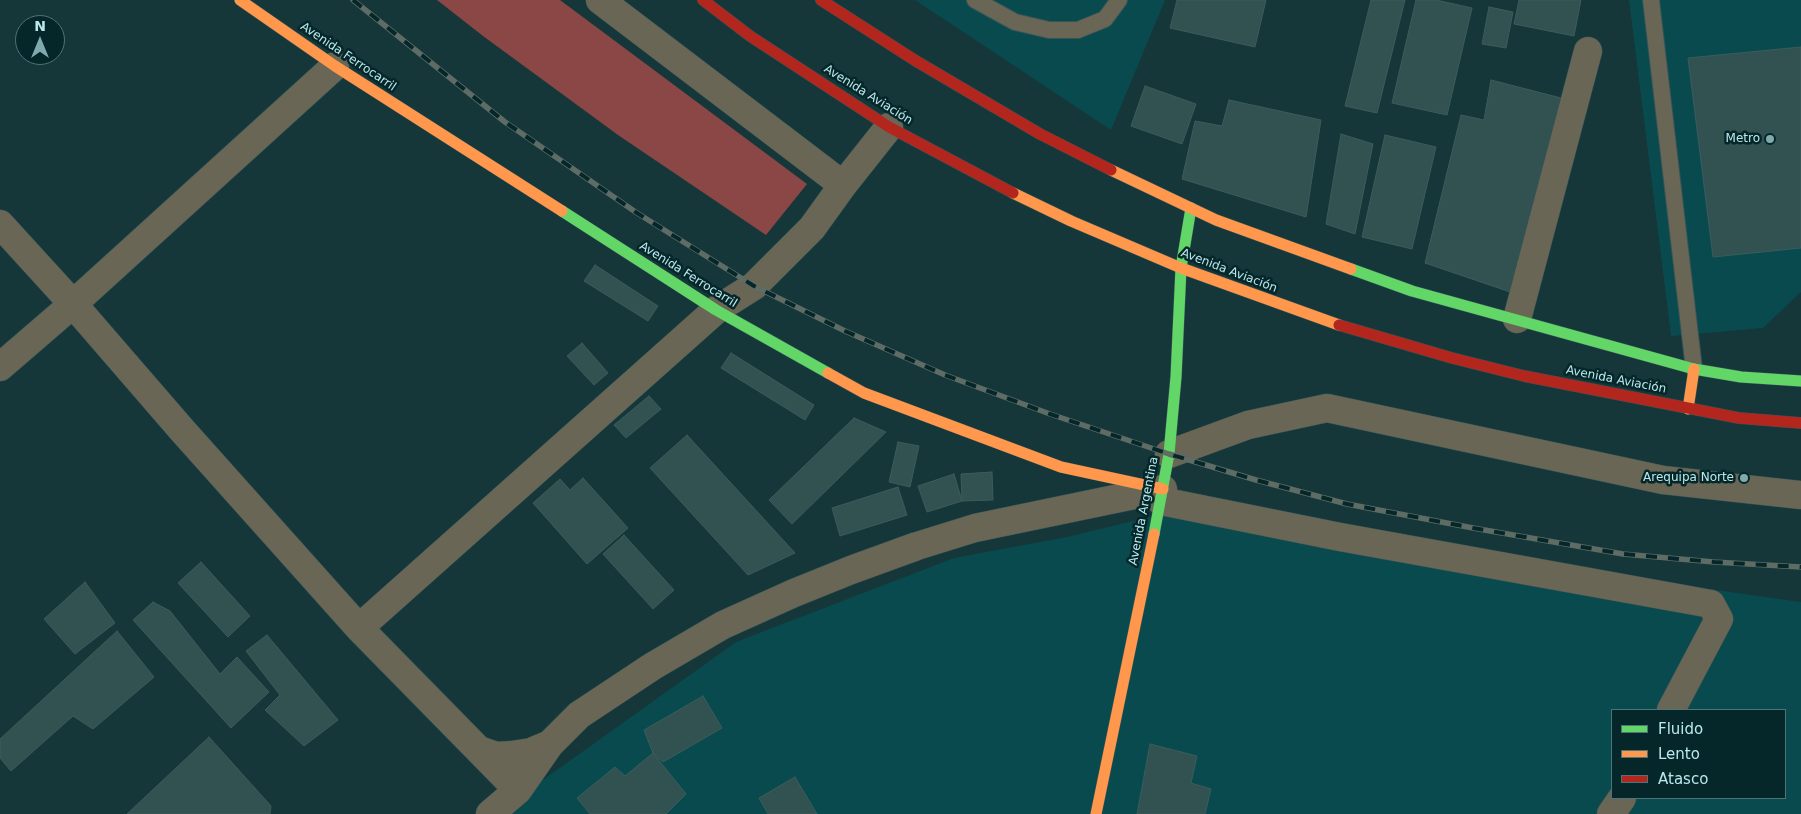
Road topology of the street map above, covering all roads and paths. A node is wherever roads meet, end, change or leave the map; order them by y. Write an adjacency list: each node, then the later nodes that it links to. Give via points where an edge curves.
1 (240, 0): 9 (main road, Avenida Ferrocarril)
2 (600, 0): 11 (street)
3 (702, 0): 10 (main road, Avenida Aviación, via 750,36)
4 (821, 0): 12 (main road, via 1040,134)
5 (975, 0): 6 (lane, via 1015,22 1049,30 1078,30 1106,19)
6 (1119, 0)
7 (1651, 0): 19 (lane)
8 (1588, 51): 17 (street)
9 (335, 66): 15 (street); 16 (main road, Avenida Ferrocarril)
10 (889, 127): 11 (street); 14 (main road, Avenida Aviación, via 1071,221)
11 (843, 185): 16 (street, via 812,228 754,286)
12 (1191, 208): 14 (main road, Avenida Argentina); 17 (main road, via 1412,291)
13 (0, 224): 15 (street)
14 (1180, 268): 23 (main road, Avenida Aviación, via 1390,341 1524,376); 25 (main road, Avenida Argentina)
15 (73, 304): 18 (street); 28 (street)
16 (716, 310): 26 (main road, Avenida Ferrocarril, via 864,393 1061,467); 28 (street)
17 (1517, 319): 19 (main road)
18 (0, 367)
19 (1694, 369): 21 (main road); 23 (main road)
20 (1801, 369): 21 (lane)
21 (1777, 379): 22 (main road)
22 (1801, 381)
23 (1688, 409): 24 (main road, Avenida Aviación)
24 (1801, 424)
25 (1169, 454): 26 (main road, Avenida Argentina); 27 (street, via 1248,425 1327,408 1663,480)
26 (1162, 495): 29 (street, via 1340,537 1711,604 1719,620); 30 (street, via 975,528 917,546 794,593 724,625 653,666 579,715); 35 (main road, Avenida Argentina)
27 (1801, 495)
28 (359, 628): 31 (street)
29 (1672, 709)
30 (550, 744): 31 (street, via 532,752 504,756); 32 (street)
31 (479, 750): 32 (street)
32 (518, 790): 34 (street)
33 (1621, 799): 36 (street)
34 (490, 814)
35 (1096, 814)
36 (1611, 814)

